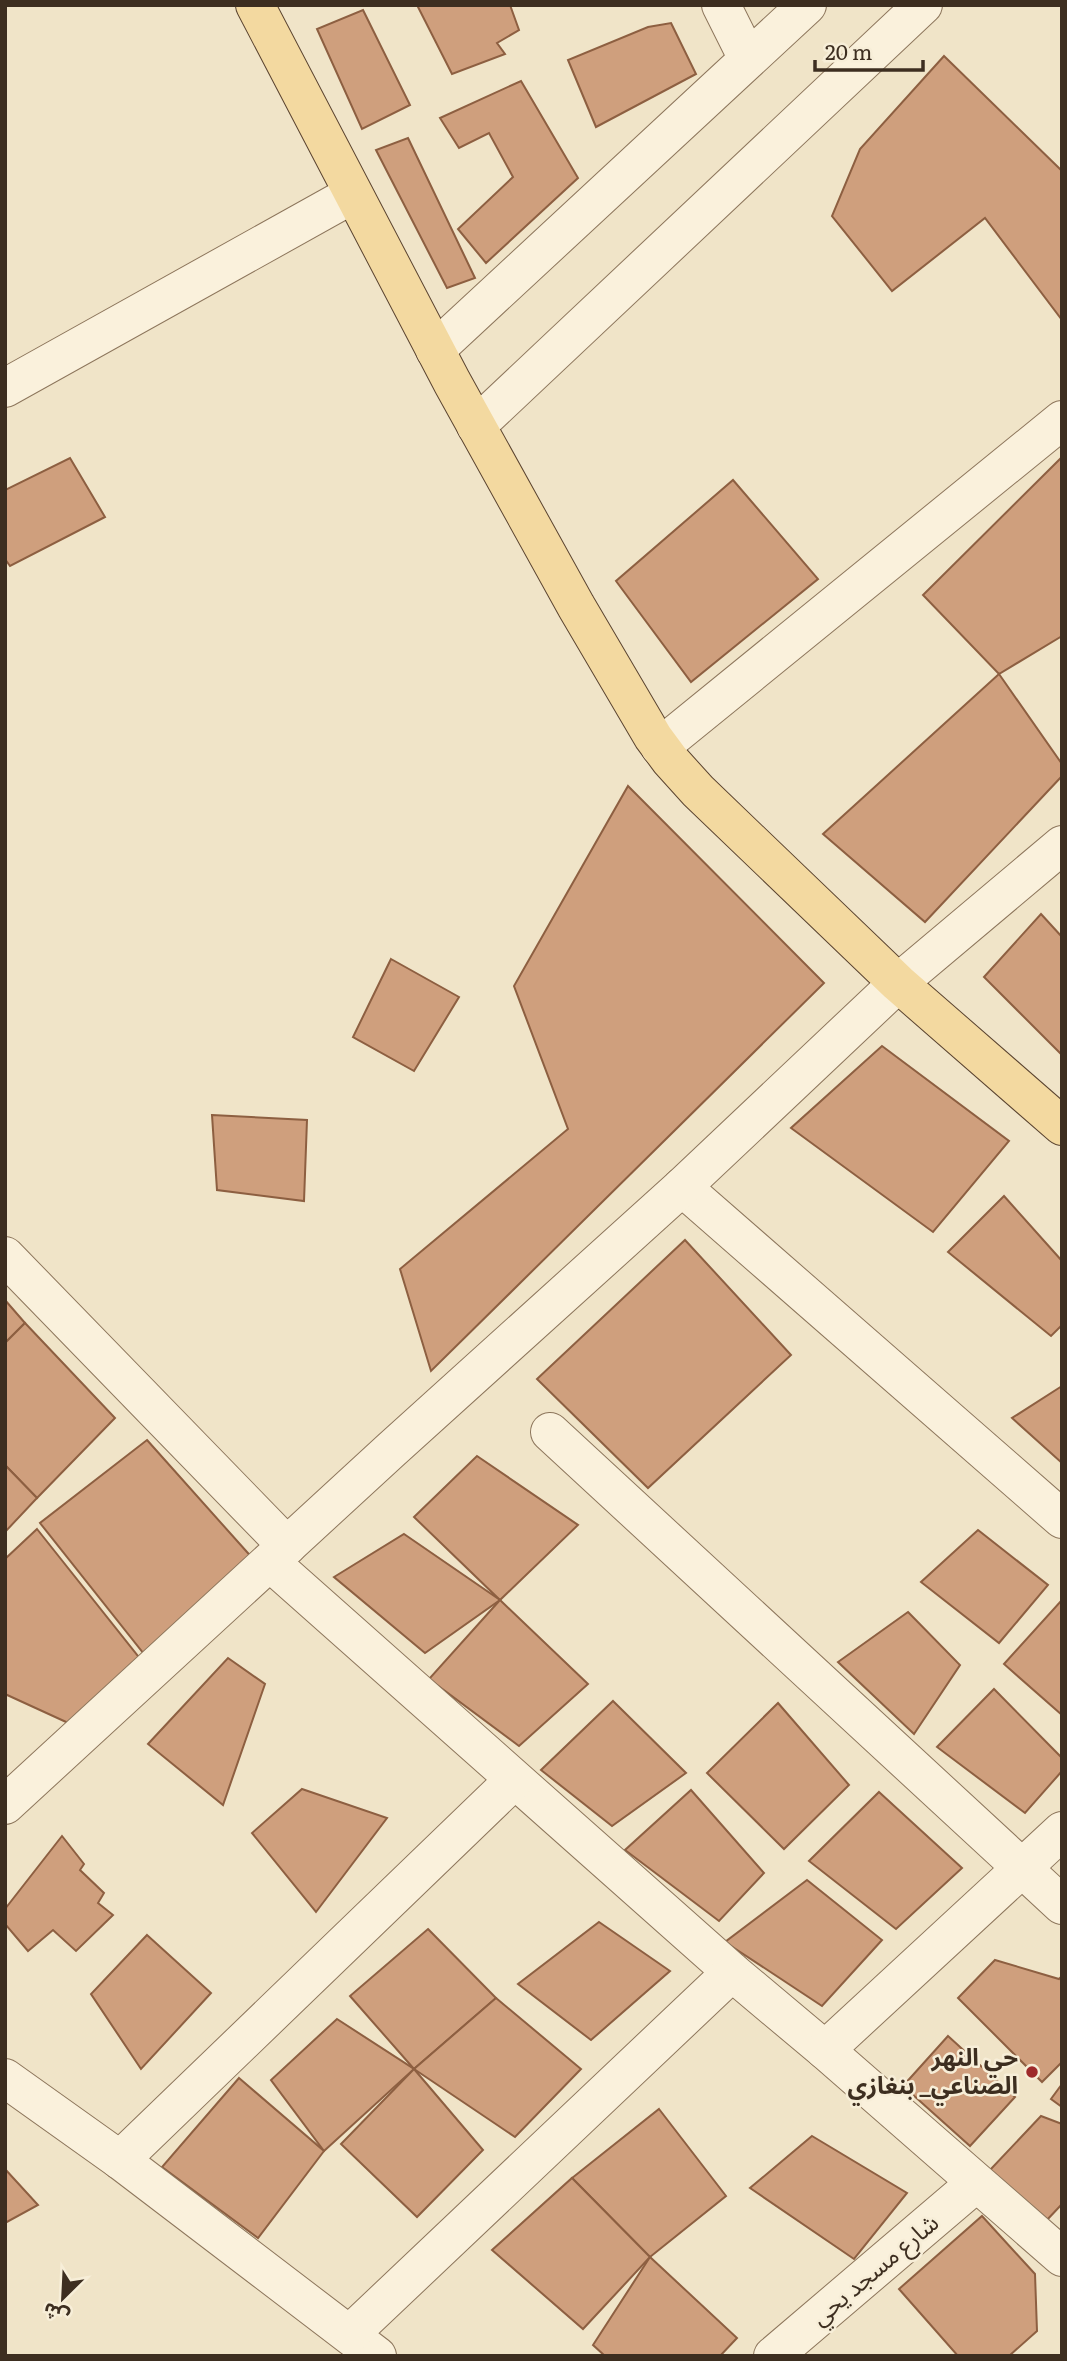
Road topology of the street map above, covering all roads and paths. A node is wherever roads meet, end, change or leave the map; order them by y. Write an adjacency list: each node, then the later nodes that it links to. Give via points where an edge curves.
1 (255, 5): 6 (main road)
2 (721, 5): 5 (street)
3 (807, 5): 5 (street)
4 (923, 5): 10 (street)
5 (748, 59): 7 (street)
6 (353, 194): 7 (main road); 8 (street)
7 (435, 350): 10 (main road)
8 (5, 388)
9 (1062, 420): 11 (street)
10 (476, 426): 11 (main road)
11 (660, 747): 13 (main road, via 698,791)
12 (1062, 845): 13 (street)
13 (898, 983): 14 (main road); 15 (street)
14 (1062, 1126)
15 (682, 1187): 18 (street); 19 (street)
16 (5, 1256): 19 (street)
17 (550, 1433): 23 (street)
18 (1062, 1519)
19 (279, 1554): 20 (street); 21 (street)
20 (514, 1780): 25 (street); 28 (street)
21 (5, 1805)
22 (1062, 1831): 23 (street)
23 (1021, 1868): 24 (street); 26 (street)
24 (1062, 1905)
25 (732, 1972): 26 (street); 31 (street)
26 (825, 2050): 29 (street)
27 (5, 2078): 28 (street)
28 (120, 2160): 31 (street)
29 (976, 2183): 30 (street); 32 (street, شارع مسجد يحي)
30 (1062, 2257)
31 (364, 2345)
32 (774, 2355)

